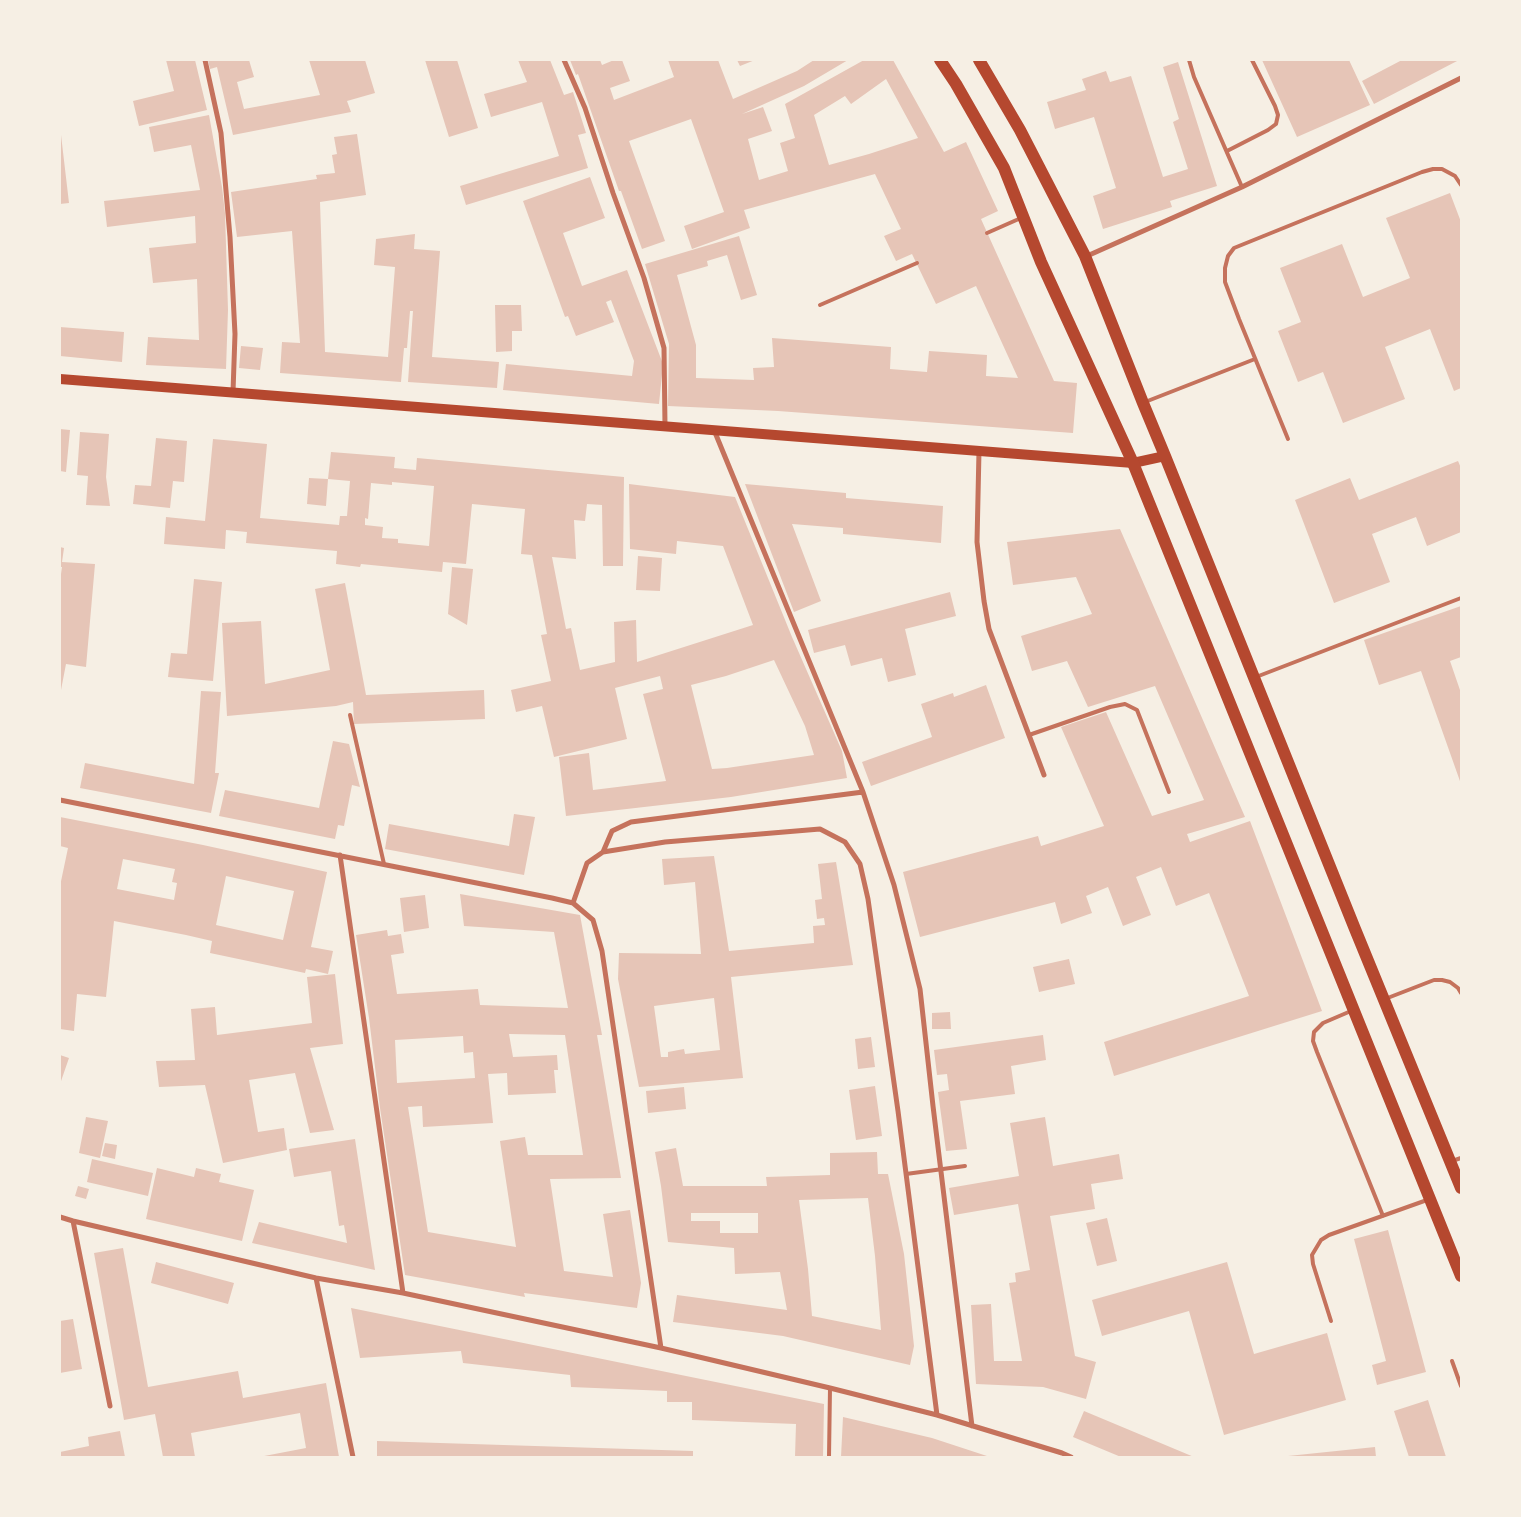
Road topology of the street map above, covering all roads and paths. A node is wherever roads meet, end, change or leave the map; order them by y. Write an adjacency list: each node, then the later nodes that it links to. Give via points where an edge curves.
1 (205, 60): 18 (street, via 222,133 235,334)
2 (564, 60): 20 (street, via 585,108 644,278 664,348)
3 (940, 60): 11 (main road, via 1004,168)
4 (979, 60): 13 (main road, via 1020,130)
5 (1189, 60): 8 (lane)
6 (1252, 60): 8 (lane, via 1275,106 1276,124)
7 (1461, 78): 10 (street)
8 (1227, 151): 10 (lane)
9 (1461, 185): 16 (lane, via 1455,176 1442,169 1422,172 1234,248 1228,256 1225,282)
10 (1242, 187): 13 (street)
11 (1023, 217): 12 (lane); 25 (main road)
12 (987, 233)
13 (1085, 256): 19 (main road)
14 (917, 263): 15 (lane)
15 (820, 305)
16 (1255, 359): 19 (lane); 22 (lane)
17 (60, 379): 18 (main road)
18 (233, 393): 20 (main road)
19 (1143, 403): 24 (main road)
20 (665, 426): 21 (main road)
21 (714, 430): 23 (main road); 31 (street)
22 (1288, 439)
23 (980, 451): 25 (main road); 29 (street, via 977,542 984,601 989,628)
24 (1165, 456): 25 (main road); 27 (main road)
25 (1132, 463): 40 (main road)
26 (1461, 598): 27 (lane)
27 (1254, 678): 39 (main road)
28 (350, 715): 36 (lane)
29 (1029, 735): 30 (street); 32 (lane, via 1126,704 1137,710)
30 (1044, 775)
31 (863, 792): 34 (street, via 631,822 612,831); 43 (street, via 894,885 920,989)
32 (1169, 792)
33 (60, 800): 35 (street)
34 (603, 852): 37 (street, via 587,863); 44 (street, via 665,842 820,829 845,842 860,864 868,899)
35 (340, 855): 36 (street); 52 (street)
36 (384, 864): 37 (street)
37 (574, 903): 54 (street, via 593,920 602,951)
38 (1461, 993): 39 (lane, via 1450,982 1434,980)
39 (1383, 999): 41 (main road)
40 (1353, 1010): 46 (main road); 47 (lane, via 1323,1022 1314,1032 1313,1041)
41 (1456, 1159): 45 (main road)
42 (966, 1166): 43 (lane)
43 (941, 1169): 44 (lane); 60 (street)
44 (906, 1174): 59 (street)
45 (1461, 1188)
46 (1430, 1199): 47 (lane); 50 (main road)
47 (1383, 1216): 53 (lane, via 1329,1235 1321,1240 1312,1254)
48 (60, 1217): 49 (street)
49 (73, 1221): 51 (street); 58 (street)
50 (1461, 1276)
51 (316, 1278): 52 (street); 61 (street)
52 (403, 1293): 54 (street)
53 (1331, 1321)
54 (661, 1348): 57 (street)
55 (1452, 1361): 56 (lane)
56 (1461, 1386)
57 (830, 1388): 59 (street); 62 (lane)
58 (110, 1406)
59 (937, 1415): 60 (street)
60 (972, 1426): 63 (street)
61 (353, 1457)
62 (829, 1457)
63 (1072, 1457)

